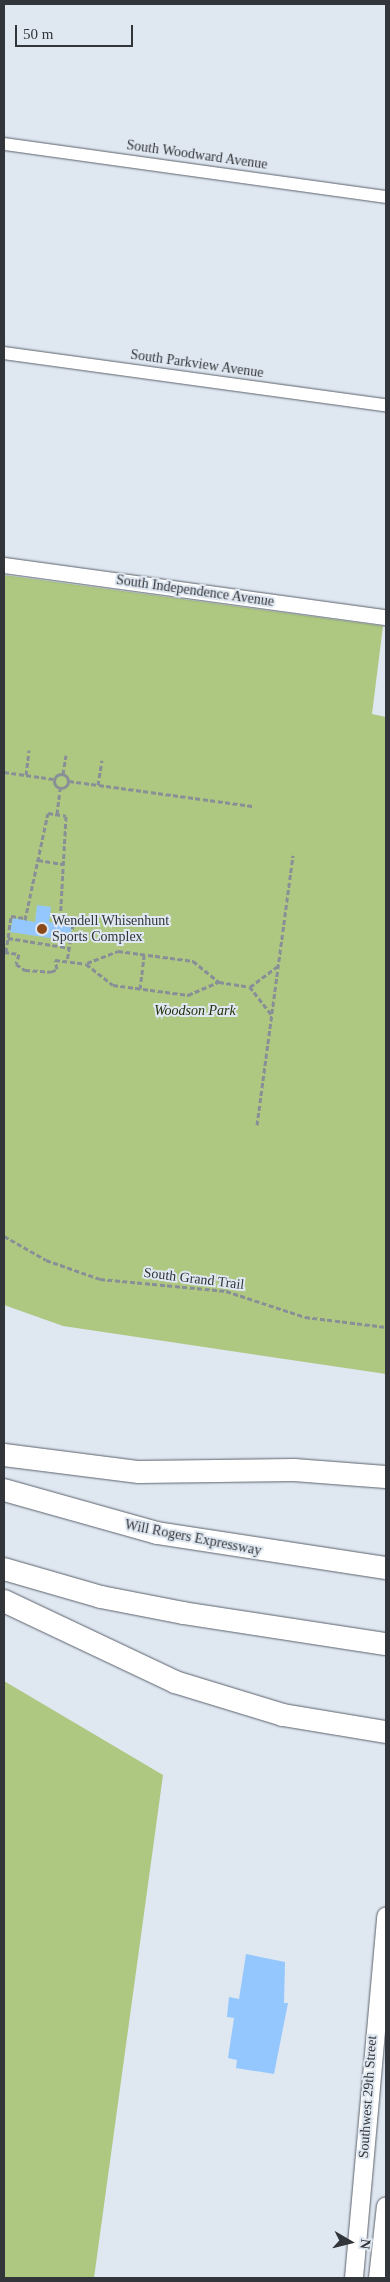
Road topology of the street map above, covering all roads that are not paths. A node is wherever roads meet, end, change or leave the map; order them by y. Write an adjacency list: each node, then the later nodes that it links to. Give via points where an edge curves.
1 (4, 144): 2 (street, South Woodward Avenue)
2 (386, 197)
3 (4, 353): 4 (street, South Parkview Avenue)
4 (386, 405)
5 (4, 565): 6 (street, South Independence Avenue)
6 (386, 617)
7 (4, 1455): 8 (highway, via 139,1472 294,1470)
8 (386, 1477)
9 (4, 1490): 11 (highway, Will Rogers Expressway, via 157,1533)
10 (4, 1568): 13 (highway, via 174,1612)
11 (386, 1568)
12 (4, 1602): 14 (highway, via 175,1682 283,1715)
13 (386, 1644)
14 (386, 1732)
15 (386, 1916): 16 (main road, Southwest 29th Street)
16 (378, 2062): 18 (main road, Southwest 29th Street)
17 (386, 2206): 19 (main road)
18 (354, 2278)
19 (378, 2278)

